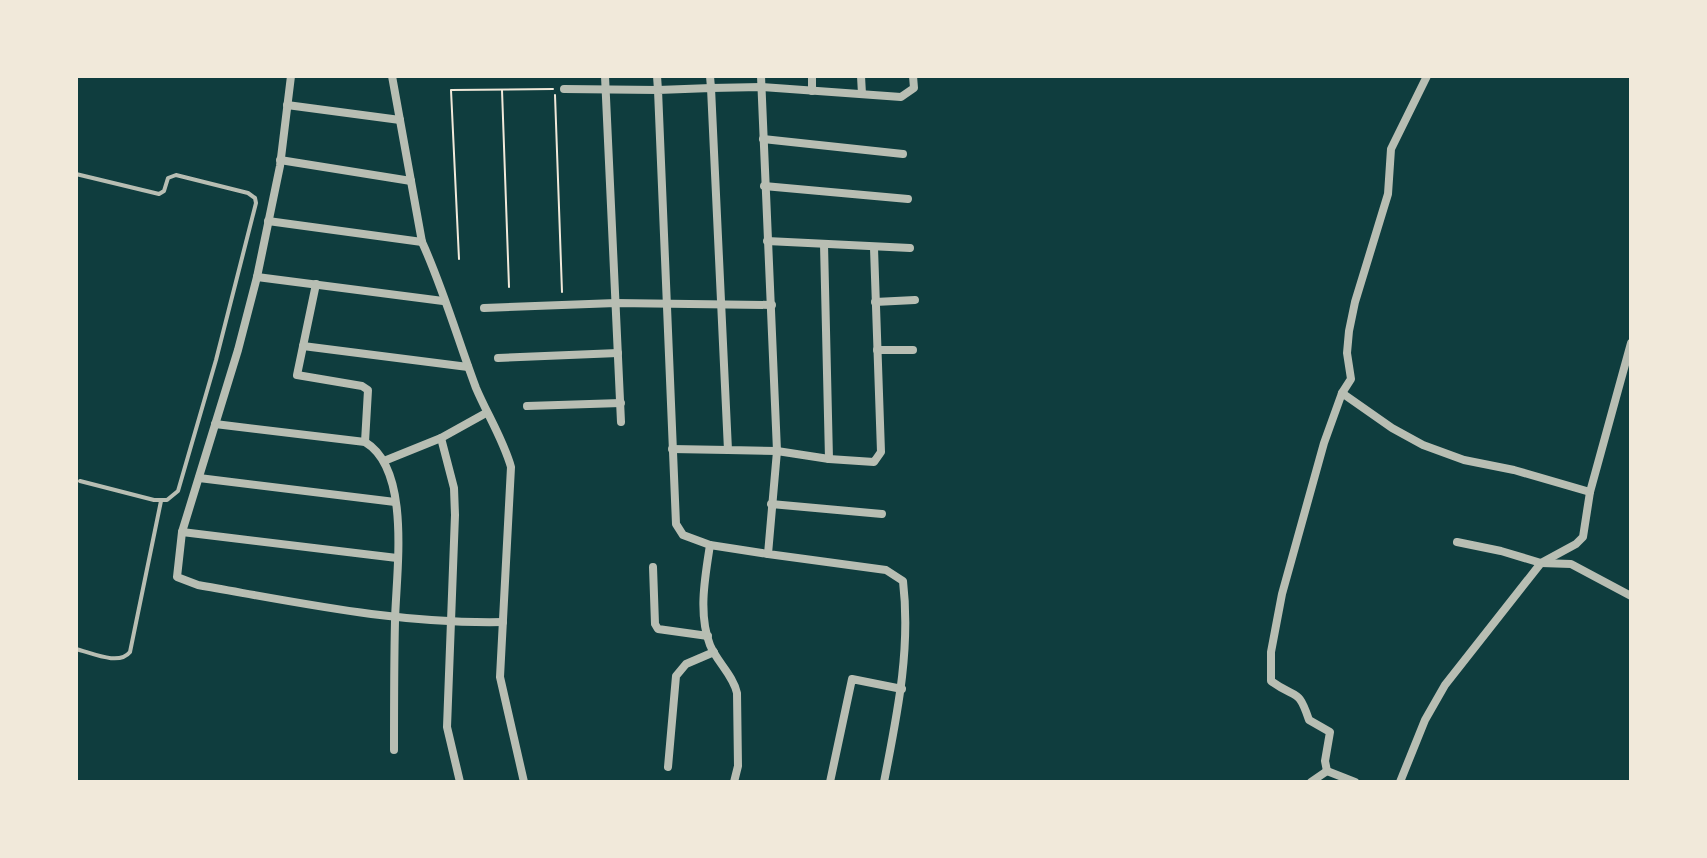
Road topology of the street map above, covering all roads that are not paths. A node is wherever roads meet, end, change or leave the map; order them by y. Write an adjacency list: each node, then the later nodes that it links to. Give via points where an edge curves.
1 (291, 76): 18 (street)
2 (392, 76): 19 (street)
3 (605, 76): 14 (street)
4 (657, 76): 15 (street)
5 (710, 76): 12 (street)
6 (761, 76): 11 (street)
7 (812, 76): 16 (street)
8 (861, 76): 17 (street)
9 (913, 76): 17 (street, via 914,88 901,97)
10 (1426, 76): 50 (street, via 1391,149 1388,194 1349,331 1351,379)
11 (761, 87): 12 (street); 16 (street); 20 (street)
12 (711, 88): 15 (street); 40 (street)
13 (564, 89): 14 (street)
14 (607, 90): 15 (street); 38 (street)
15 (658, 90): 39 (street)
16 (812, 91): 17 (street)
17 (862, 94)
18 (287, 105): 19 (street); 22 (street)
19 (400, 120): 24 (street)
20 (763, 139): 21 (street); 25 (street)
21 (903, 154)
22 (280, 160): 24 (street); 27 (street)
23 (76, 174): 66 (lane, via 159,194 176,175 255,198 178,491)
24 (411, 181): 29 (street)
25 (764, 186): 26 (street); 28 (street)
26 (908, 199)
27 (268, 221): 29 (street); 33 (street)
28 (767, 241): 30 (street); 41 (street)
29 (422, 242): 36 (street)
30 (824, 244): 31 (street); 61 (street)
31 (874, 248): 32 (street); 37 (street)
32 (910, 248)
33 (257, 277): 34 (street); 55 (street)
34 (316, 284): 36 (street); 44 (street)
35 (915, 300): 37 (street)
36 (443, 301): 49 (street)
37 (875, 302): 45 (street)
38 (616, 303): 39 (street); 42 (street); 47 (street)
39 (668, 303): 40 (street); 58 (street)
40 (721, 305): 41 (street); 59 (street)
41 (772, 305): 60 (street)
42 (484, 308)
43 (1631, 343): 65 (street)
44 (303, 346): 49 (street); 57 (street, via 297,375 368,390)
45 (877, 350): 46 (street); 61 (street, via 879,458)
46 (913, 350)
47 (618, 353): 48 (street); 51 (street)
48 (498, 358)
49 (468, 367): 53 (street)
50 (1342, 393): 65 (street, via 1435,450); 87 (street, via 1307,498 1271,652 1271,681 1300,697 1309,720 1330,732)
51 (621, 403): 52 (street); 54 (street)
52 (527, 406)
53 (486, 413): 56 (street); 79 (street, via 511,467)
54 (621, 422)
55 (215, 424): 57 (street); 63 (street)
56 (441, 438): 62 (street); 80 (street, via 454,488)
57 (365, 442): 62 (street)
58 (672, 449): 59 (street); 72 (street, via 676,524 683,535)
59 (728, 450): 60 (street)
60 (777, 451): 61 (street); 68 (street)
61 (829, 459)
62 (384, 461): 67 (street)
63 (199, 478): 67 (street); 70 (street)
64 (80, 481): 66 (lane)
65 (1590, 492): 75 (street, via 1580,541)
66 (161, 501): 82 (lane, via 130,652 119,659)
67 (395, 502): 74 (street)
68 (771, 504): 69 (street); 73 (street)
69 (882, 514)
70 (182, 532): 74 (street); 78 (street, via 176,570 182,581)
71 (1457, 542): 75 (street)
72 (710, 545): 73 (street); 81 (street, via 704,606)
73 (768, 554): 84 (street, via 886,570 903,581)
74 (397, 558): 78 (street)
75 (1541, 563): 77 (street, via 1577,566); 95 (street, via 1435,700)
76 (653, 567): 81 (street, via 658,629)
77 (1631, 596)
78 (395, 618): 80 (street); 85 (street)
79 (503, 622): 80 (street); 89 (street, via 500,677)
80 (451, 623): 88 (street, via 447,727)
81 (708, 636): 83 (street)
82 (76, 649)
83 (714, 652): 86 (street, via 686,664 676,676); 90 (street, via 737,693)
84 (902, 689): 91 (street, via 852,679); 92 (street)
85 (394, 750)
86 (668, 767)
87 (1327, 771): 93 (street); 94 (street)
88 (460, 782)
89 (524, 782)
90 (734, 782)
91 (830, 782)
92 (884, 782)
93 (1311, 782)
94 (1355, 782)
95 (1400, 782)

